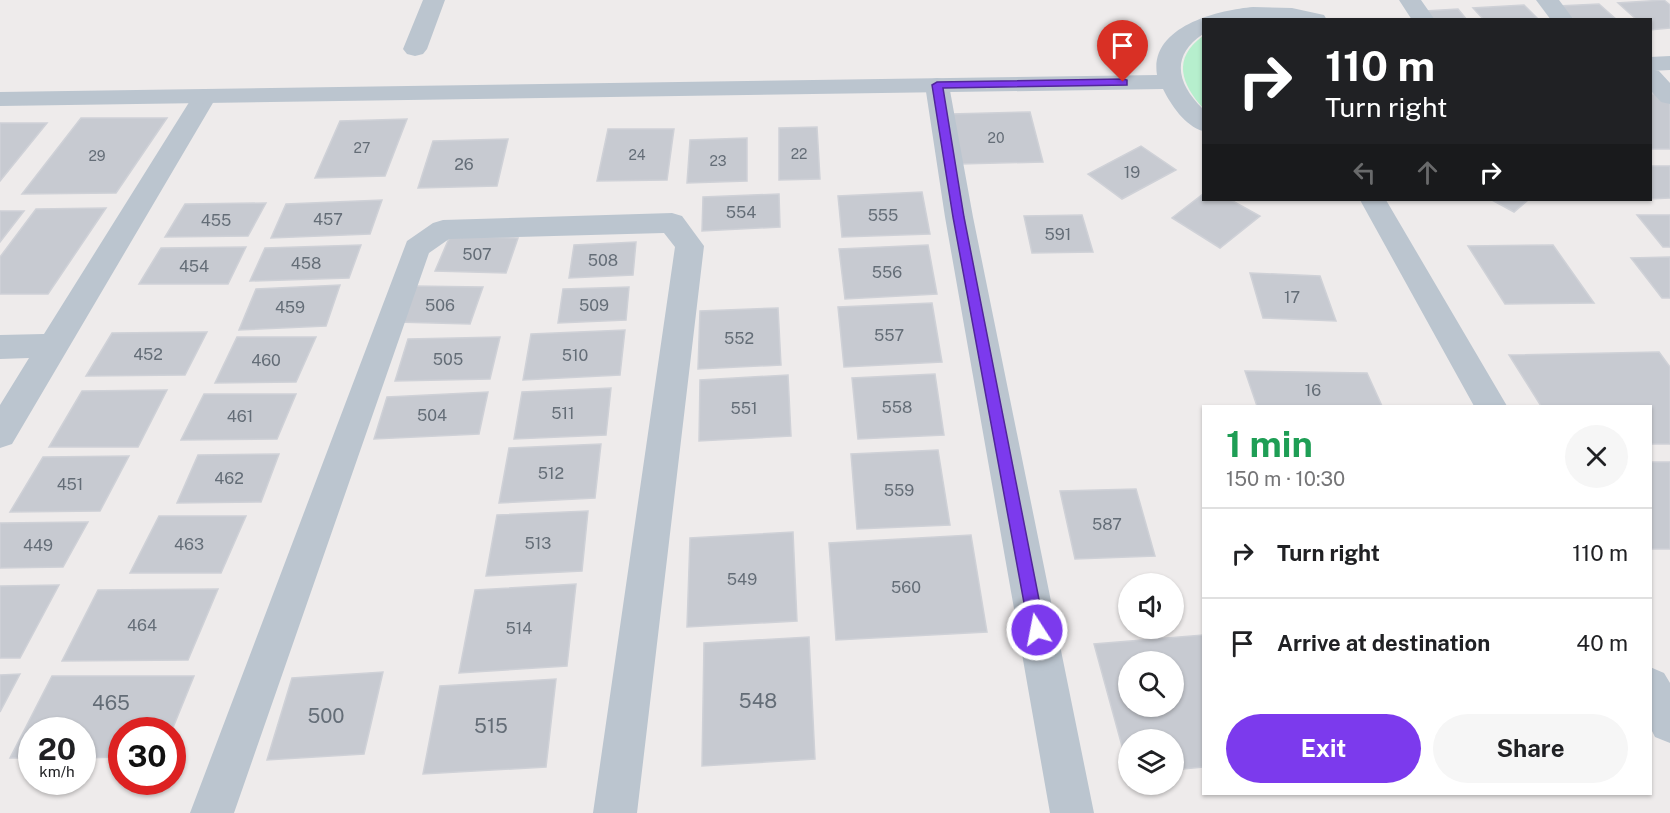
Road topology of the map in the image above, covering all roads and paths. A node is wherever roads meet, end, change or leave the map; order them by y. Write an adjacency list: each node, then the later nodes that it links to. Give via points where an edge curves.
1 (434, 0): 10 (street)
2 (1410, 0): 7 (street)
3 (1546, 0): 8 (street)
4 (1262, 7): 5 (street); 6 (street)
5 (1223, 18)
6 (1308, 18)
7 (1423, 18)
8 (1561, 18)
9 (1202, 25): 14 (street, via 1177,42 1170,54)
10 (415, 49)
11 (1670, 63): 12 (street)
12 (1652, 64)
13 (1652, 78): 17 (street)
14 (1170, 82): 15 (street); 19 (street, via 1177,96)
15 (937, 85): 16 (street); 29 (street, via 958,217)
16 (205, 96): 18 (street); 21 (street)
17 (1670, 97)
18 (0, 99)
19 (1202, 122)
20 (1374, 201): 23 (street)
21 (54, 346): 22 (street); 24 (street)
22 (0, 347)
23 (1490, 405)
24 (0, 434)
25 (1652, 690): 26 (street)
26 (1670, 722)
27 (212, 813): 28 (street, via 417,249 443,230 672,223 690,246)
28 (615, 813)
29 (1072, 813)

